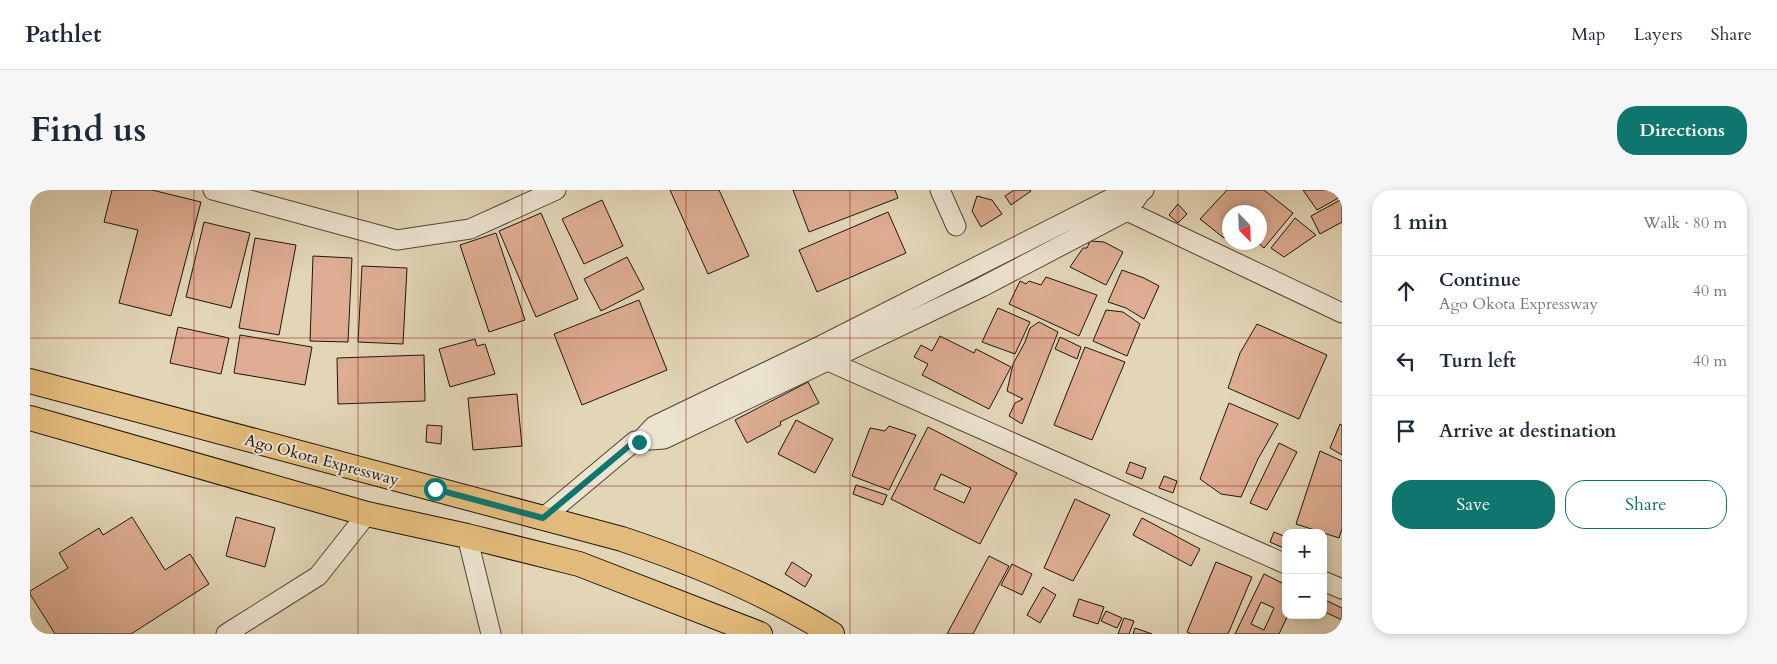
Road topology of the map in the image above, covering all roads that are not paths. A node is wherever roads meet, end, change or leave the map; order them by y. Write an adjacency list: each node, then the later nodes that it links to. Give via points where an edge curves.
1 (213, 190): 2 (street, via 397,240 470,229)
2 (556, 190)
3 (940, 190): 6 (street)
4 (1143, 191): 5 (street)
5 (1123, 203): 7 (street); 8 (street)
6 (956, 226)
7 (1342, 312)
8 (824, 353): 12 (street, via 664,439 635,441); 14 (street)
9 (30, 381): 12 (main road, Ago Okota Expressway)
10 (30, 418): 11 (main road)
11 (367, 514): 13 (main road); 17 (street, via 318,576)
12 (543, 518): 20 (main road, Ago Okota Expressway, via 686,560 763,596)
13 (467, 536): 18 (street); 19 (main road, via 579,564)
14 (1282, 562)
15 (1327, 583): 16 (street)
16 (1342, 589)
17 (226, 634)
18 (491, 634)
19 (760, 634)
20 (832, 634)

